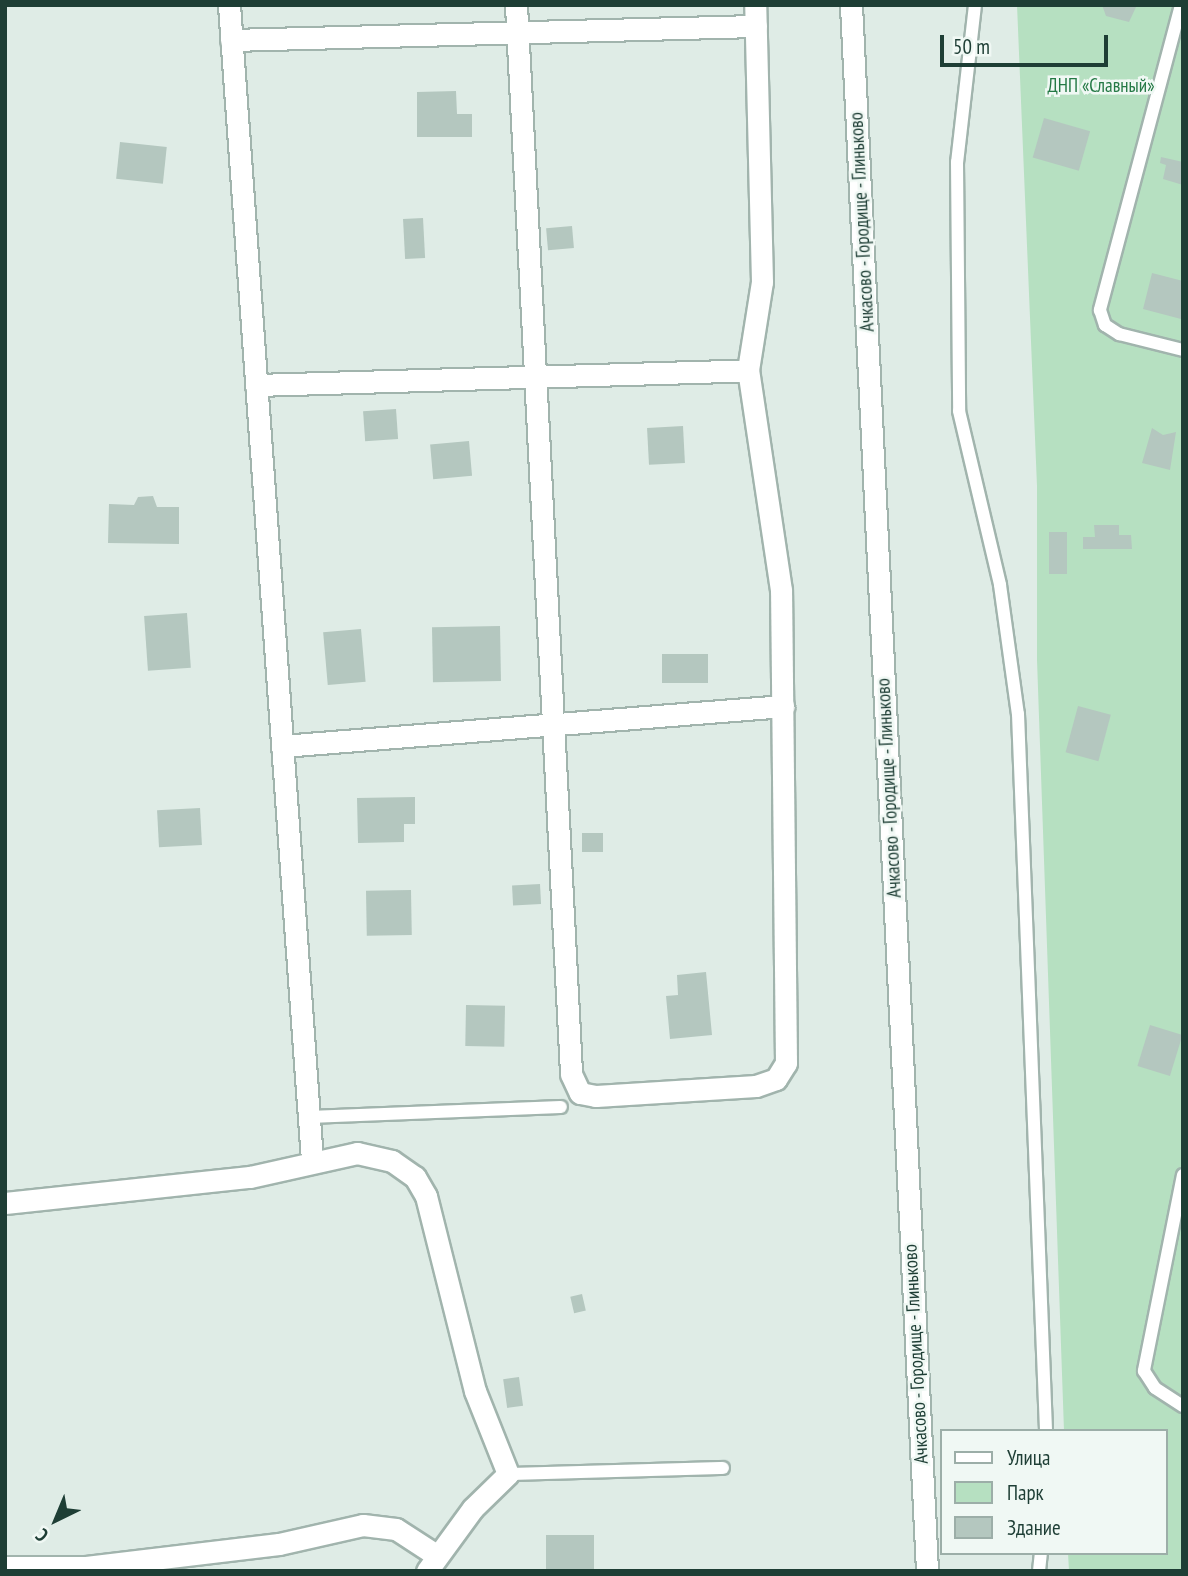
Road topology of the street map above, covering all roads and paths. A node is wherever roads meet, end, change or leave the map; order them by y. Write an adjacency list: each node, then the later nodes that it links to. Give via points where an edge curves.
1 (229, 5): 8 (street)
2 (516, 5): 7 (street)
3 (851, 5): 27 (street, Ачкасово - Городище - Глиньково)
4 (975, 5): 22 (lane, via 957,162 959,411 1000,585 1018,714)
5 (1181, 5): 9 (lane, via 1100,310 1105,325 1119,334)
6 (755, 15): 7 (street); 10 (street, via 762,282)
7 (518, 33): 8 (street); 11 (street)
8 (231, 40): 12 (street)
9 (1183, 350)
10 (748, 370): 11 (street); 13 (street, via 781,590)
11 (534, 380): 12 (street); 14 (street)
12 (256, 385): 15 (street)
13 (783, 706): 14 (street); 14 (street, via 786,1063 776,1079 756,1086 580,1093 572,1074)
14 (553, 725): 15 (street)
15 (282, 746): 17 (street)
16 (561, 1107): 17 (lane)
17 (309, 1117): 18 (street)
18 (312, 1161): 20 (street, via 250,1177); 24 (street, via 357,1153 391,1161 415,1177 426,1196 475,1391)
19 (1183, 1175): 21 (lane, via 1144,1371 1155,1388)
20 (5, 1203)
21 (1183, 1406)
22 (1046, 1429)
23 (723, 1468): 24 (lane)
24 (508, 1474): 25 (street)
25 (432, 1563): 26 (street, via 396,1530 363,1525 279,1544 86,1567)
26 (5, 1567)
27 (927, 1571)

